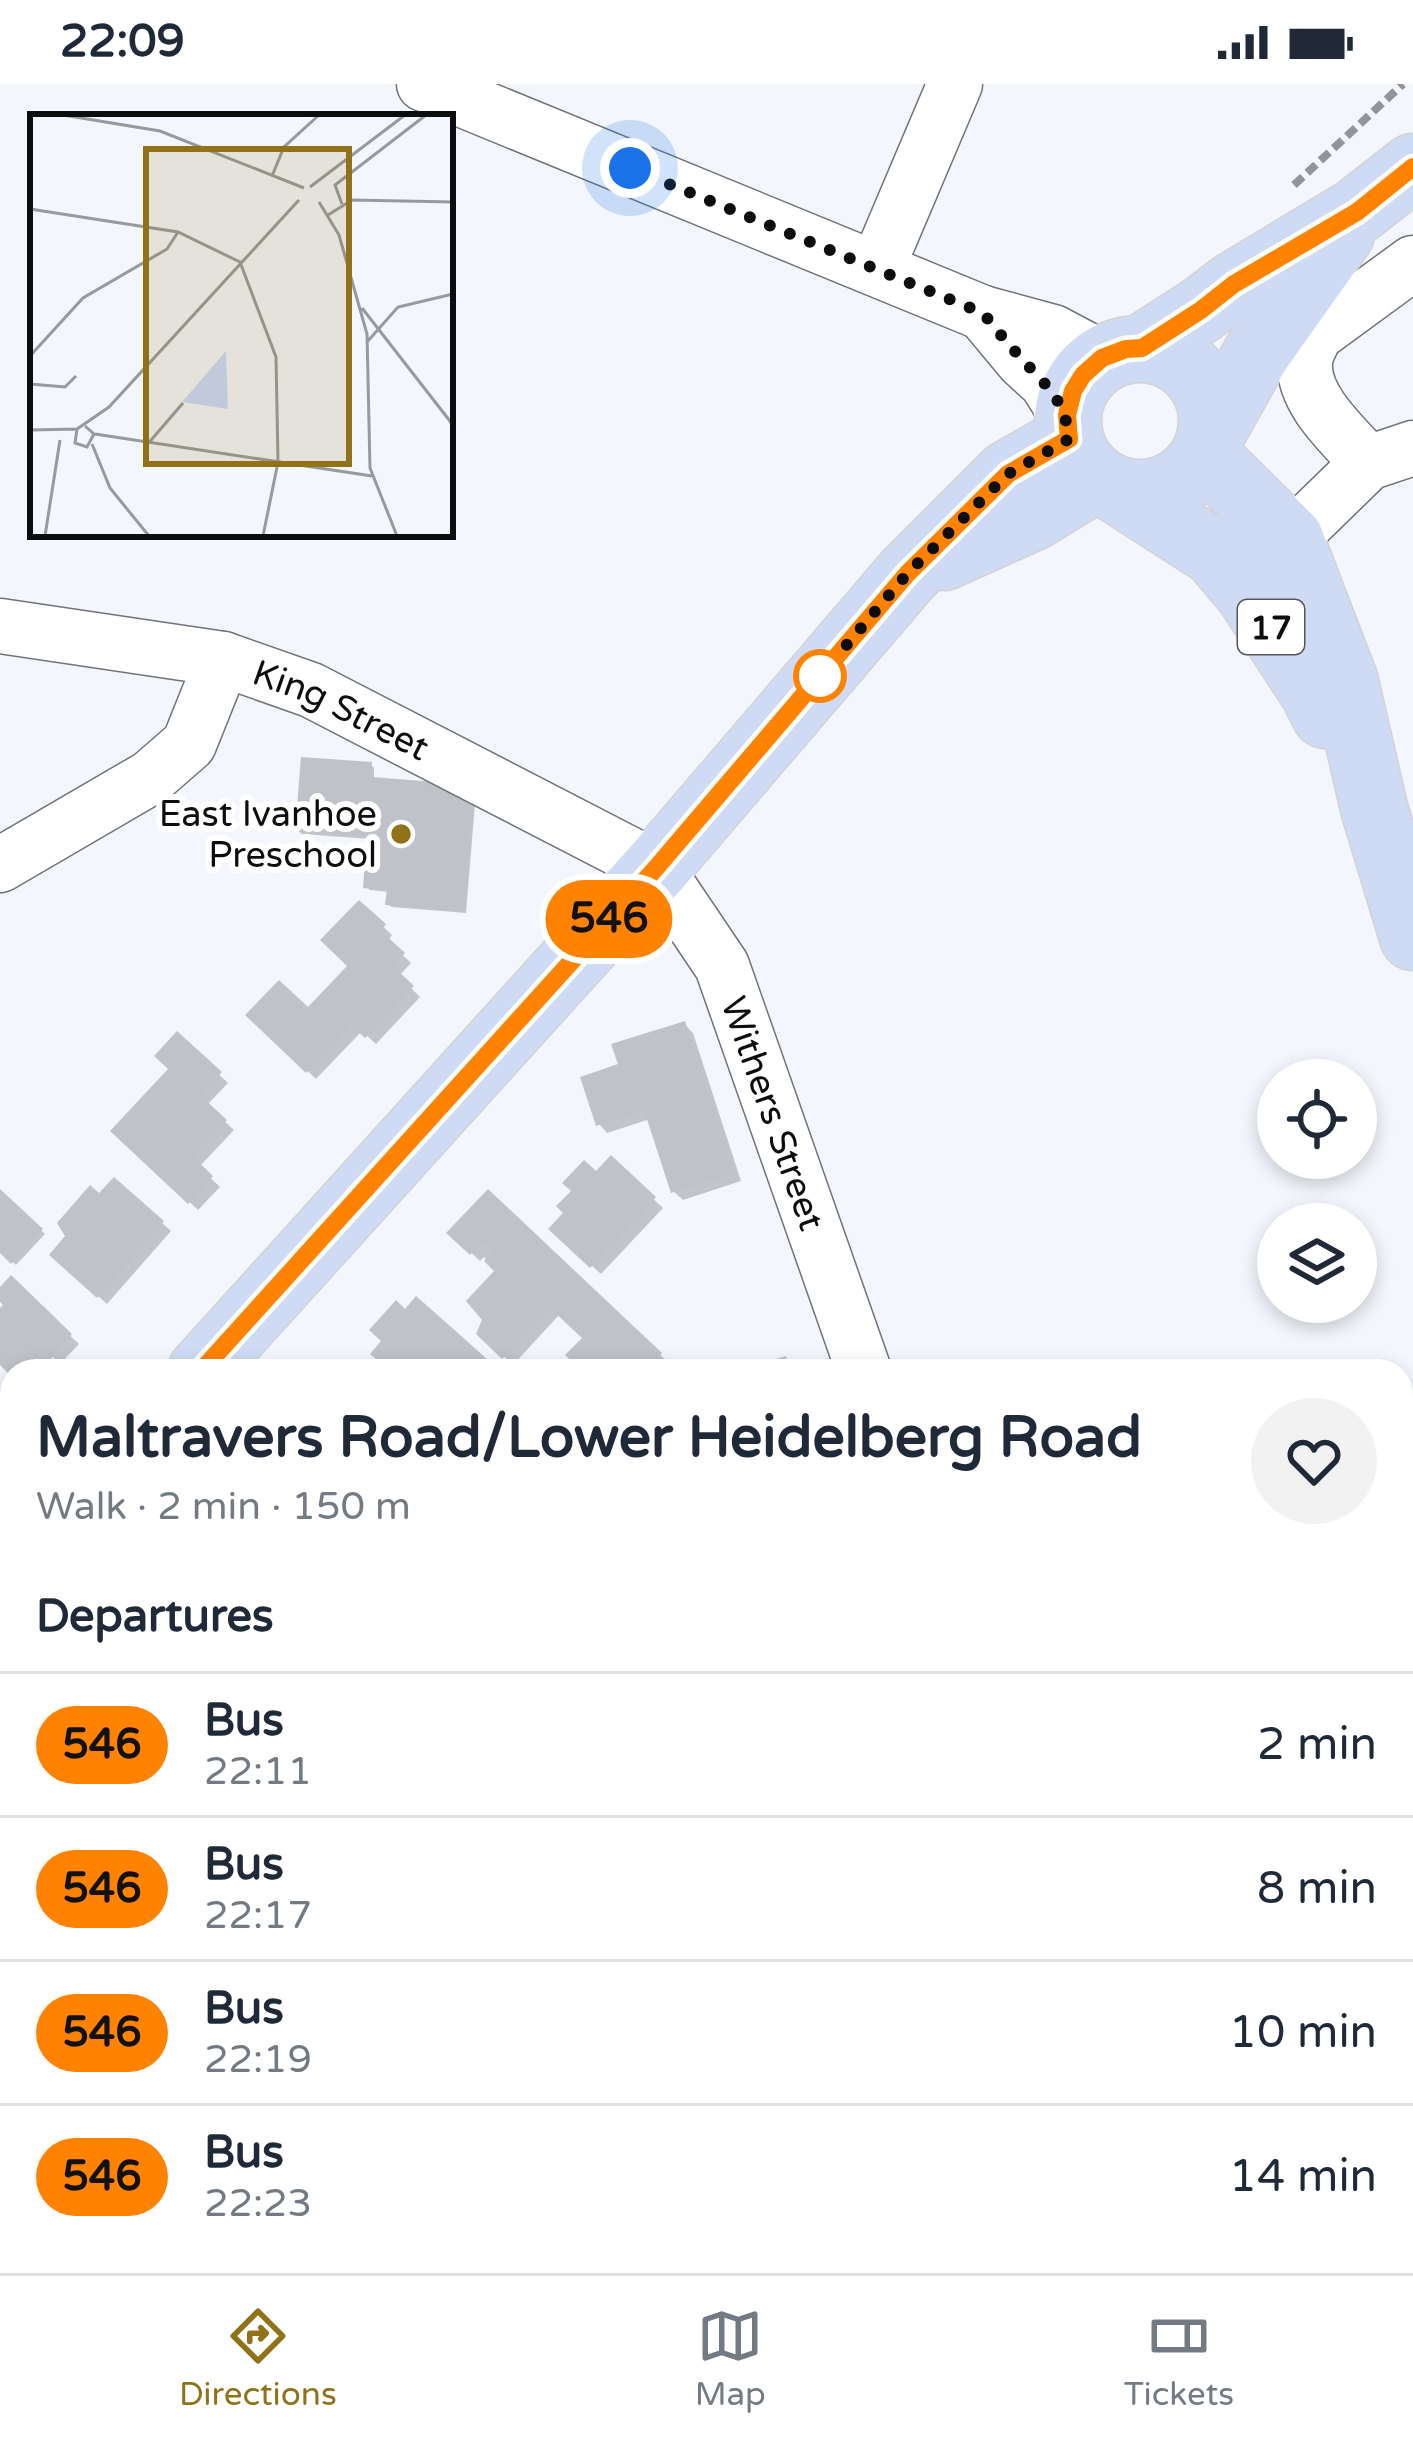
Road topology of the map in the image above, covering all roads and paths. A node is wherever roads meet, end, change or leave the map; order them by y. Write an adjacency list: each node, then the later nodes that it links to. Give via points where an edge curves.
1 (424, 84): 6 (street)
2 (955, 84): 6 (street)
3 (1413, 167): 4 (main road)
4 (1357, 212): 8 (main road); 9 (main road, via 1256,354)
5 (1413, 263): 10 (street, via 1316,334 1304,366 1330,420)
6 (877, 268): 7 (street)
7 (983, 313): 8 (street); 11 (street, via 1046,382)
8 (1122, 353): 9 (main road, via 1166,353 1198,376 1210,399); 11 (main road, via 1083,375 1073,391)
9 (1209, 443): 11 (main road, via 1189,475 1142,494); 12 (main road, 17)
10 (1390, 455): 12 (street)
11 (1087, 456): 13 (main road, 17); 18 (main road, via 1035,516 907,574)
12 (1290, 538): 13 (street); 16 (main road, 17, via 1345,682)
13 (1215, 553): 16 (main road, 17, via 1314,693)
14 (0, 626): 15 (street, King Street)
15 (223, 659): 17 (street, via 189,744 151,777); 18 (street, King Street, via 311,690)
16 (1374, 808): 19 (main road, 17)
17 (0, 865)
18 (656, 868): 20 (main road); 21 (street, Withers Street, via 722,966)
19 (1413, 937)
20 (212, 1359)
21 (860, 1359)

